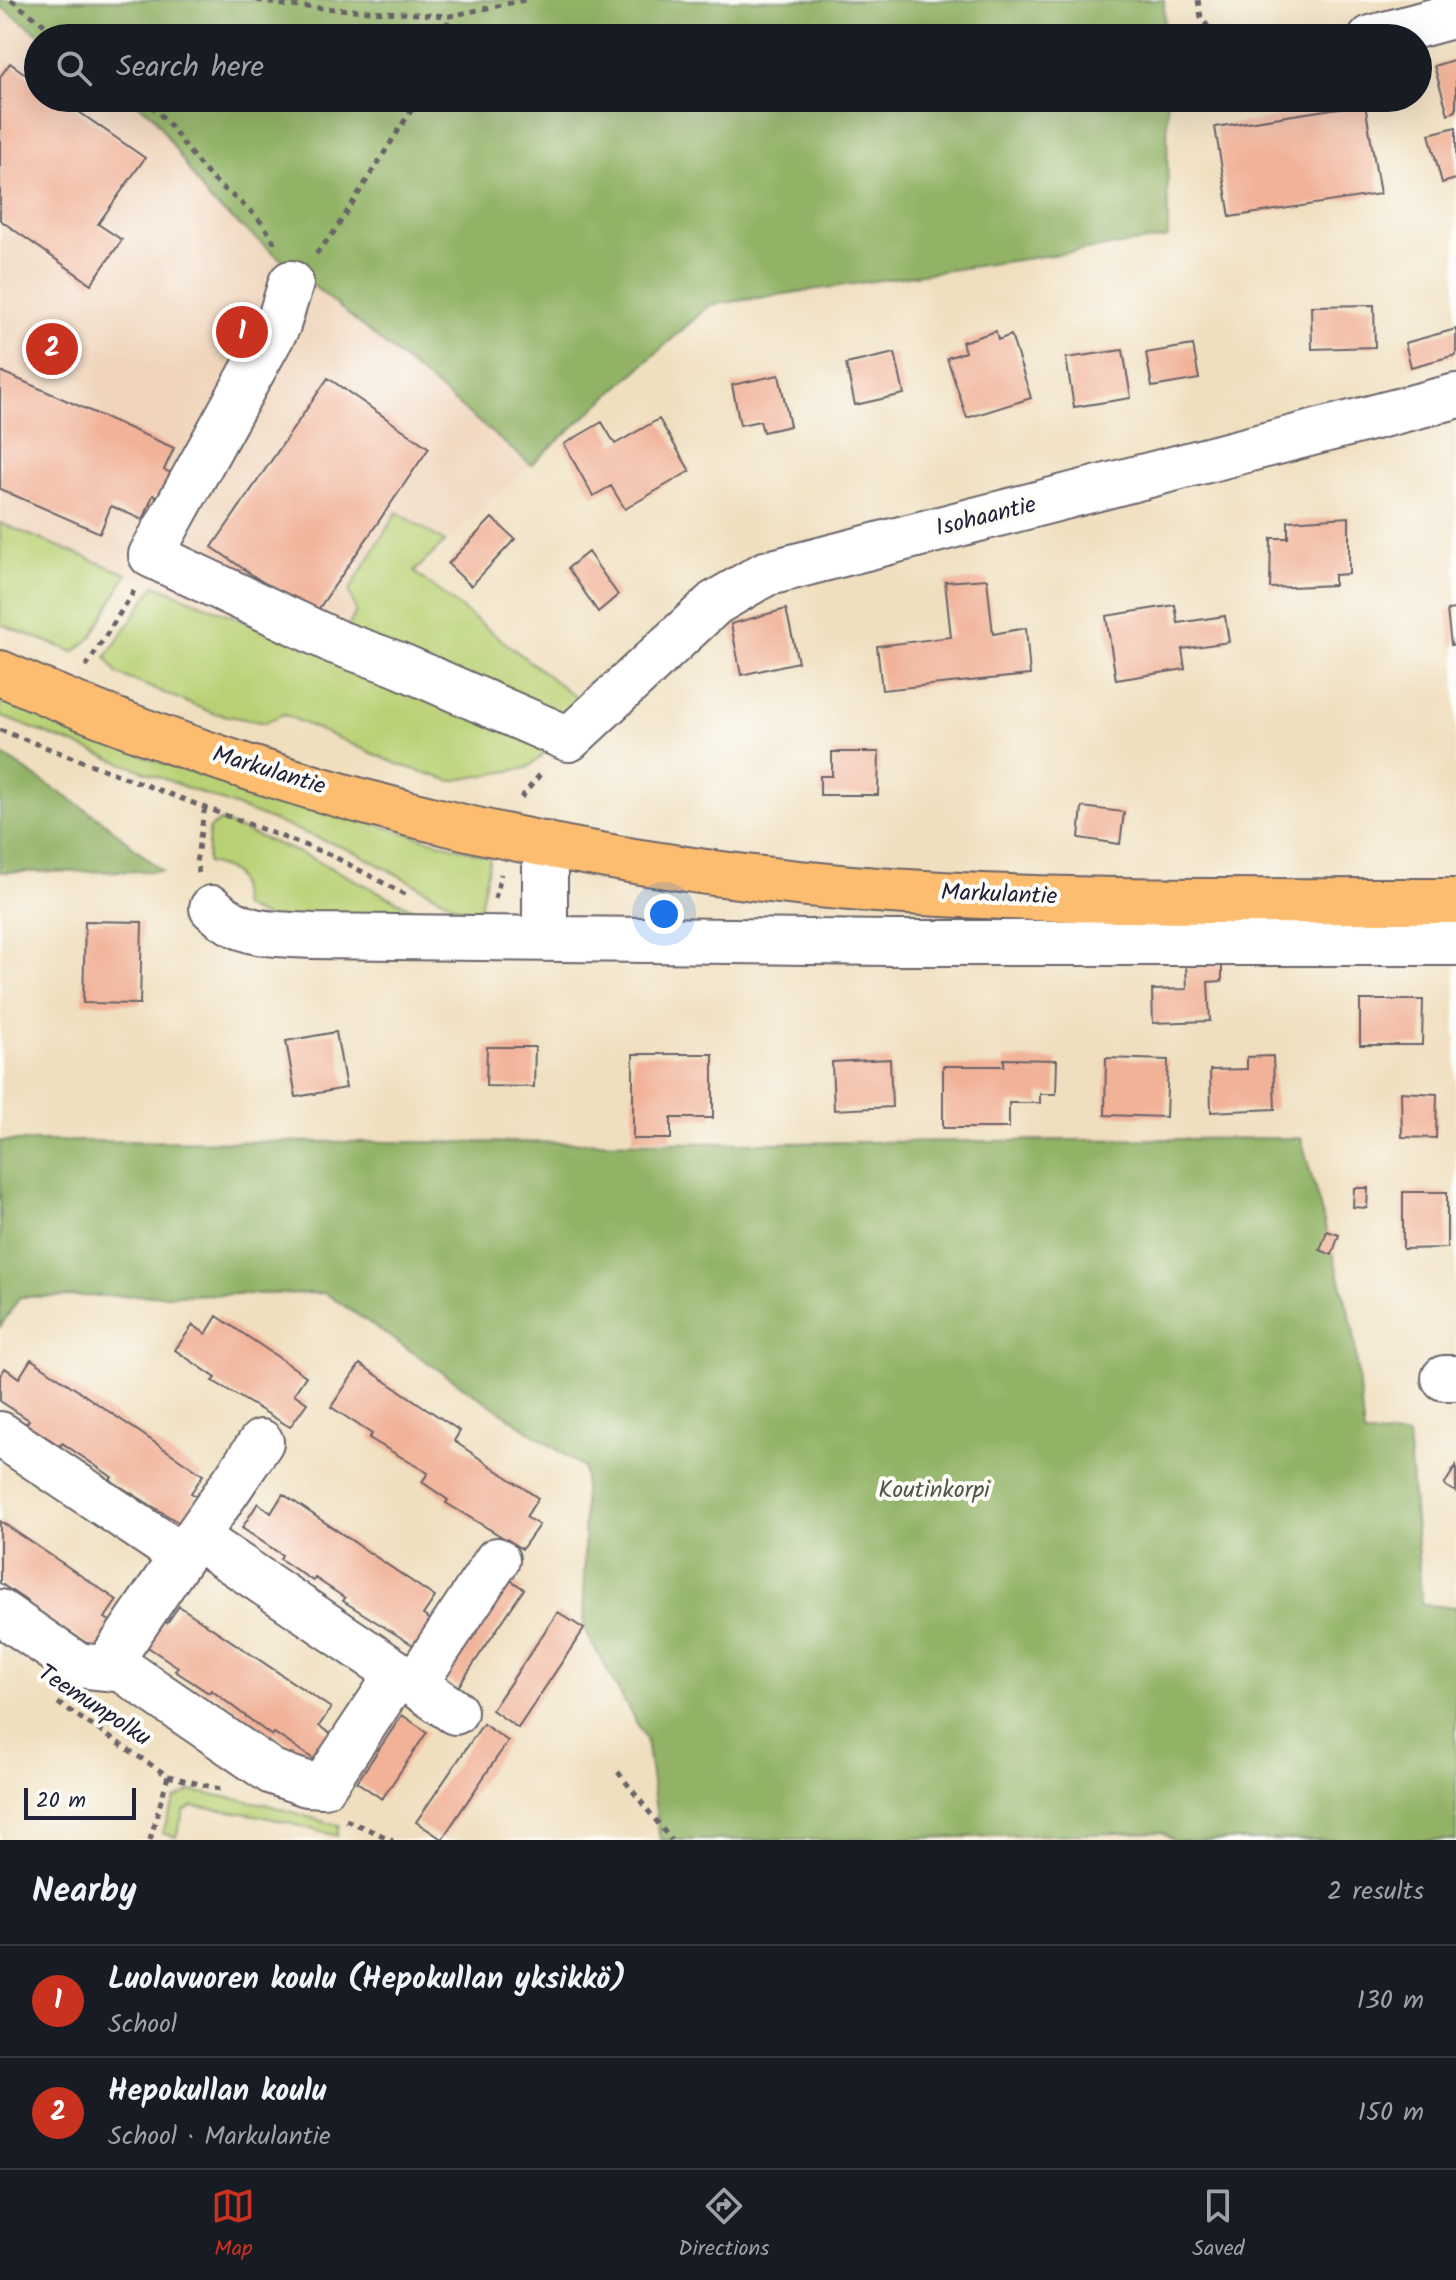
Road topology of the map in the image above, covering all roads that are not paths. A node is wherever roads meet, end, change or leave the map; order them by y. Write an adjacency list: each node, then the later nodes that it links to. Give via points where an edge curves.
1 (1456, 15): 2 (street)
2 (1423, 24)
3 (291, 283): 4 (street, Isohaantie, via 278,325 151,555 336,642 569,739 715,603 765,574)
4 (1456, 396)
5 (0, 673): 6 (main road, Markulantie, via 166,739 278,776)
6 (545, 844): 7 (main road, Markulantie, via 762,879 940,894); 9 (street)
7 (1456, 901)
8 (212, 908): 9 (street, Markulantie, via 230,924 252,933)
9 (545, 939): 10 (street, Markulantie)
10 (1456, 943)
11 (0, 1434): 13 (street)
12 (261, 1442): 13 (street)
13 (189, 1547): 16 (street); 17 (street)
14 (497, 1560): 17 (street)
15 (0, 1612): 16 (street, via 77,1665)
16 (106, 1668): 17 (street, via 123,1670 272,1772 324,1785)
17 (406, 1679): 18 (street)
18 (455, 1712)

